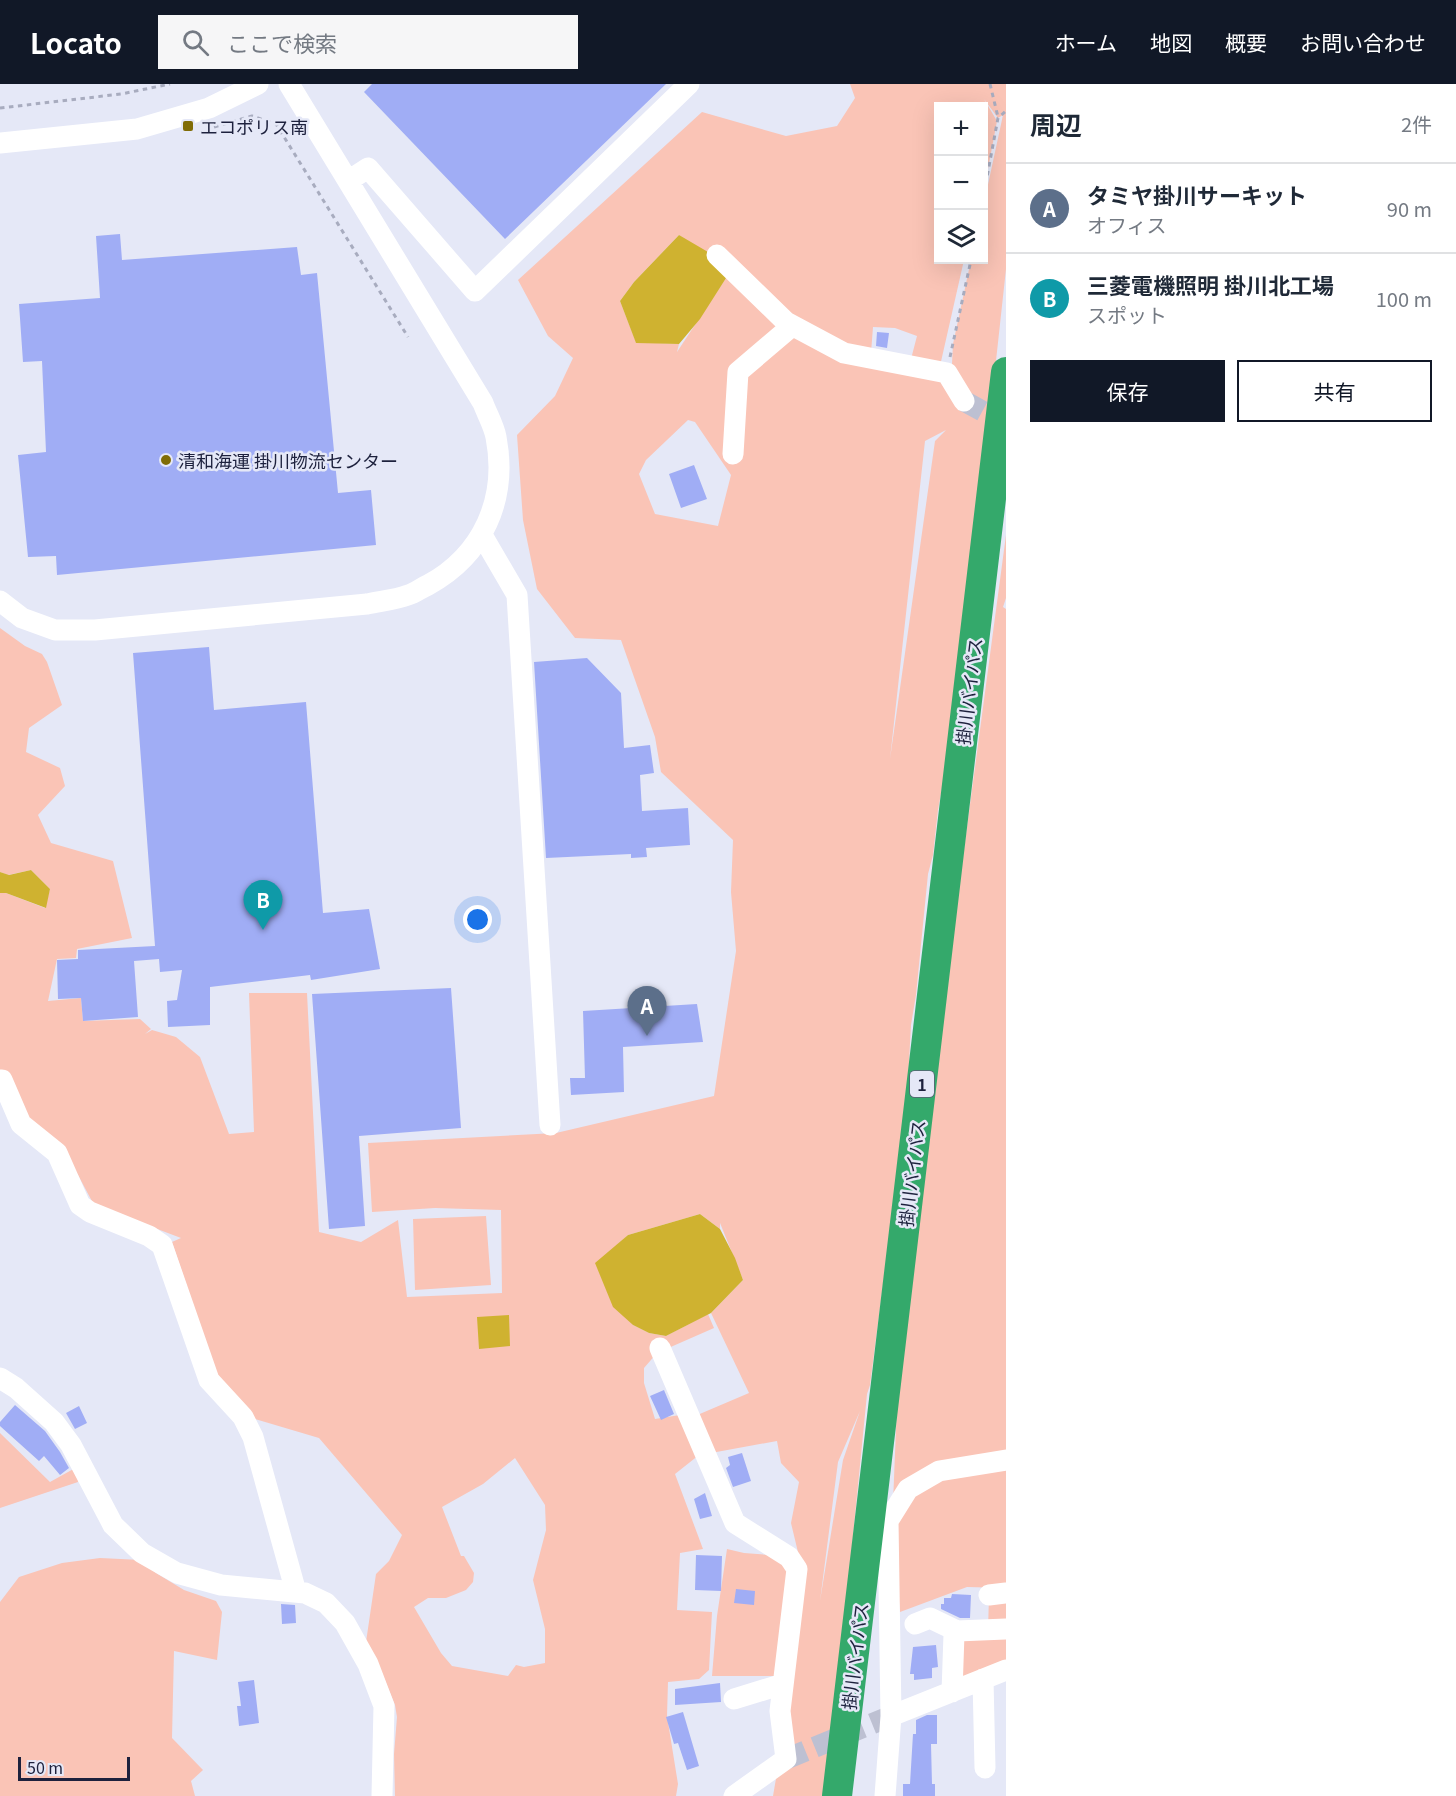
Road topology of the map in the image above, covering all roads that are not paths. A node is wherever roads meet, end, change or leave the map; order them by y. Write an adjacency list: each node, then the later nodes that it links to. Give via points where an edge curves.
1 (258, 84): 4 (street, via 208,108 137,129)
2 (289, 84): 5 (street)
3 (690, 84): 5 (street, via 475,291 368,168)
4 (0, 143)
5 (348, 181): 11 (street, via 483,403 496,436 500,476)
6 (717, 255): 7 (street)
7 (792, 326): 9 (street, via 844,353 947,373); 10 (street, via 738,372)
8 (1006, 372): 31 (highway, 掛川バイパス / 1)
9 (964, 401)
10 (733, 454)
11 (482, 535): 12 (street, via 447,575 409,595 367,604 95,630 55,630 22,618); 14 (street, via 517,595)
12 (0, 601)
13 (0, 1080): 18 (street, via 21,1124 57,1153 80,1205 162,1245 208,1380 243,1417 253,1437)
14 (550, 1125)
15 (660, 1348): 24 (street, via 735,1523 789,1557 796,1569)
16 (0, 1378): 18 (street, via 54,1422 71,1445 112,1525 142,1552 177,1573 221,1585)
17 (1006, 1460): 27 (street, via 939,1471 908,1489 888,1521)
18 (296, 1592): 29 (street, via 326,1604 345,1623 368,1664 384,1706)
19 (915, 1624): 21 (street, via 930,1618)
20 (1006, 1629): 21 (street)
21 (957, 1631): 25 (street)
22 (1006, 1670): 23 (street)
23 (983, 1679): 25 (street); 28 (street)
24 (783, 1684): 26 (street); 30 (street, via 780,1711 786,1759)
25 (952, 1692): 27 (street)
26 (734, 1699)
27 (891, 1716): 32 (street)
28 (985, 1768)
29 (382, 1796)
30 (734, 1796)
31 (837, 1796)
32 (885, 1796)

